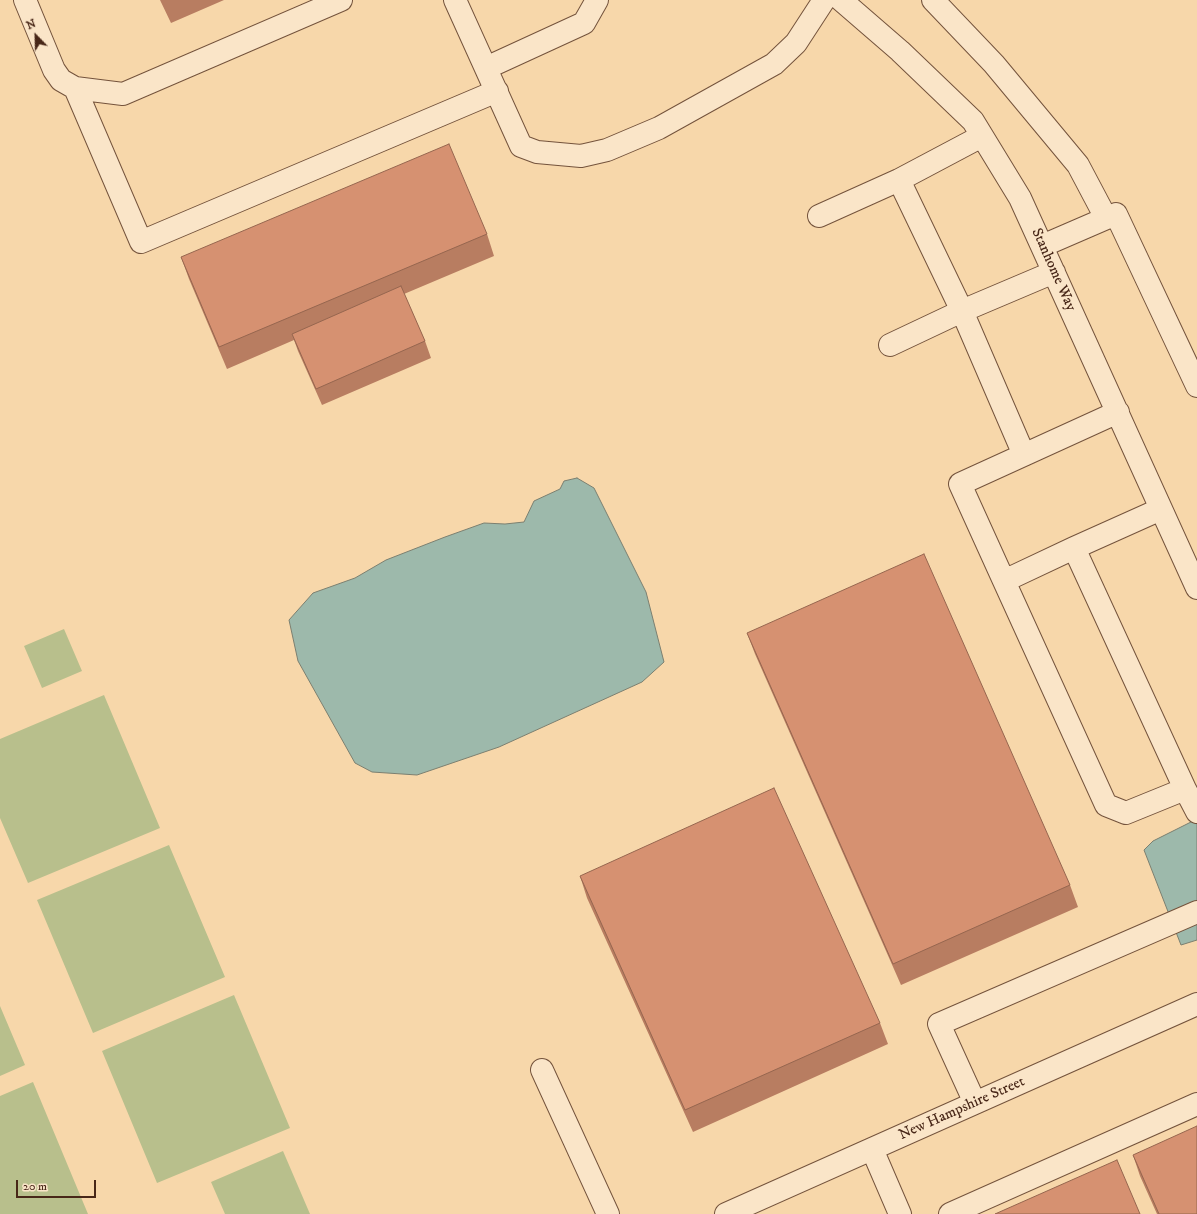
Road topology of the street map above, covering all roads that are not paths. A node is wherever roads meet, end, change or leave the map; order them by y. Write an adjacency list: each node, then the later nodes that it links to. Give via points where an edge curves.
1 (25, 0): 9 (street, via 54,70 61,80)
2 (341, 0): 9 (street, via 123,94)
3 (455, 0): 8 (street)
4 (597, 0): 8 (street, via 584,23)
5 (824, 0): 10 (street, via 796,43 774,64 659,128 607,150 582,156 536,152 522,146)
6 (841, 0): 11 (street, Stanhome Way, via 973,121)
7 (932, 0): 14 (street, via 994,64 1078,165)
8 (486, 68): 10 (street)
9 (74, 88): 10 (street, via 141,242)
10 (497, 91)
11 (982, 136): 12 (street); 15 (street, Stanhome Way, via 1020,198)
12 (899, 180): 13 (street); 17 (street)
13 (819, 216)
14 (1106, 218): 15 (street); 19 (street, via 1116,214)
15 (1042, 246): 16 (street, Stanhome Way)
16 (1054, 272): 17 (street); 20 (street, Stanhome Way)
17 (962, 311): 18 (street); 21 (street)
18 (890, 345)
19 (1197, 386)
20 (1118, 412): 21 (street); 22 (street, Stanhome Way)
21 (1024, 455): 24 (street, via 960,484)
22 (1161, 509): 23 (street); 25 (street, Stanhome Way)
23 (1074, 548): 24 (street); 26 (street)
24 (1004, 581): 26 (street, via 1106,805 1126,813)
25 (1197, 588)
26 (1185, 789): 27 (street)
27 (1197, 812)
28 (1197, 912): 31 (street, via 939,1024)
29 (1197, 1004): 31 (street, New Hampshire Street)
30 (542, 1070): 34 (street)
31 (975, 1103): 33 (street, New Hampshire Street)
32 (1197, 1104): 37 (street)
33 (872, 1149): 35 (street, New Hampshire Street); 36 (street)
34 (608, 1214)
35 (726, 1214)
36 (900, 1214)
37 (950, 1214)

